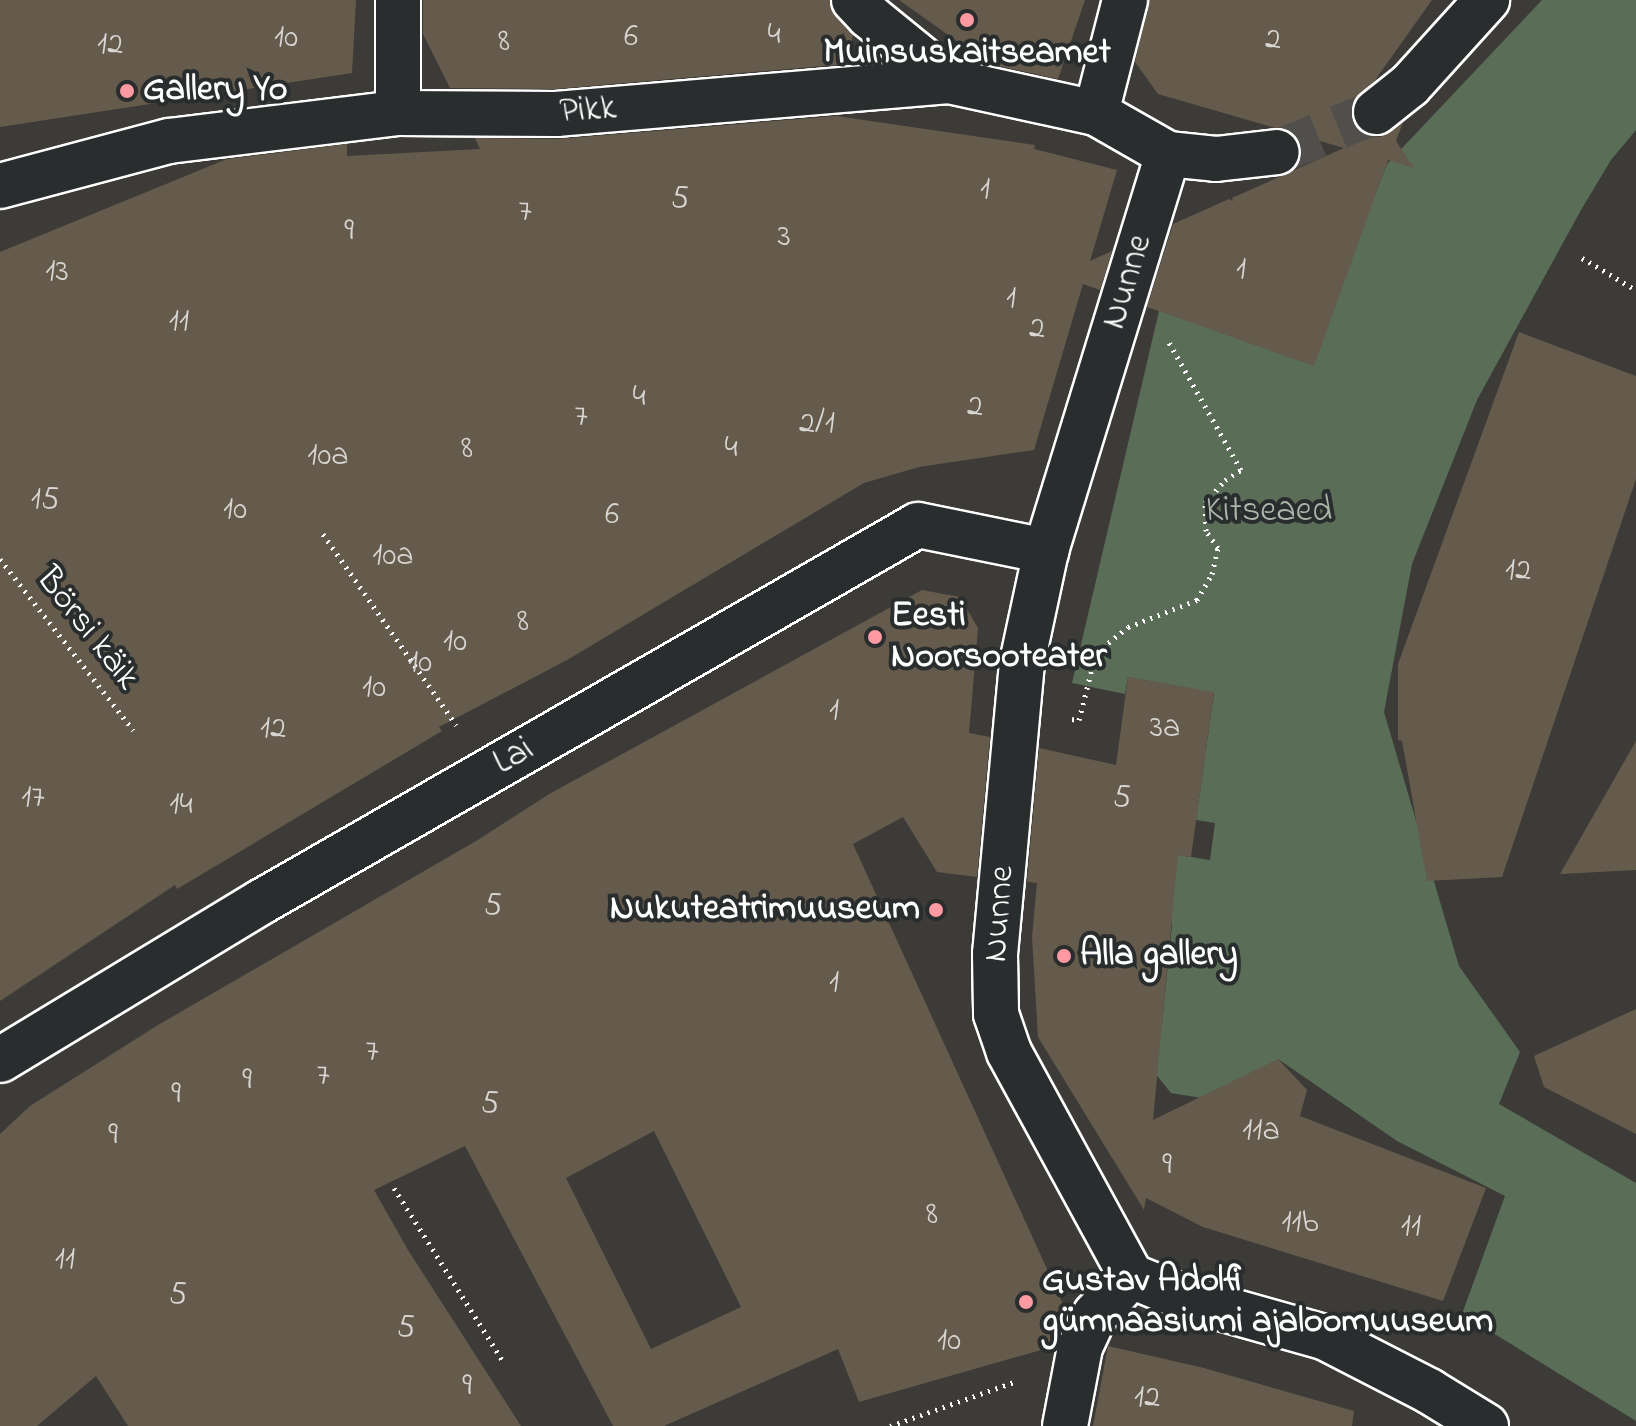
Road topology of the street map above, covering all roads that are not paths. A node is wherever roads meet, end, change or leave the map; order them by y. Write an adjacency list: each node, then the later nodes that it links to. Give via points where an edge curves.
1 (398, 0): 7 (street)
2 (854, 0): 5 (street)
3 (1125, 0): 8 (street)
4 (1487, 0): 6 (street, via 1410,85)
5 (949, 81): 7 (street, Pikk, via 556,114); 8 (street, Pikk)
6 (1376, 112)
7 (398, 113): 11 (street, Pikk, via 169,141)
8 (1096, 113): 10 (street, Pikk)
9 (1277, 152): 10 (street, via 1216,159)
10 (1168, 154): 12 (street, Nunne)
11 (0, 186)
12 (1046, 551): 13 (street, Lai, via 918,525 261,902); 14 (street, Nunne, via 1014,721 995,954 996,1014 1009,1052)
13 (0, 1060)
14 (1131, 1276): 15 (street, via 1095,1315 1080,1347); 16 (street, via 1185,1298 1324,1337)
15 (1065, 1426)
16 (1486, 1426)

